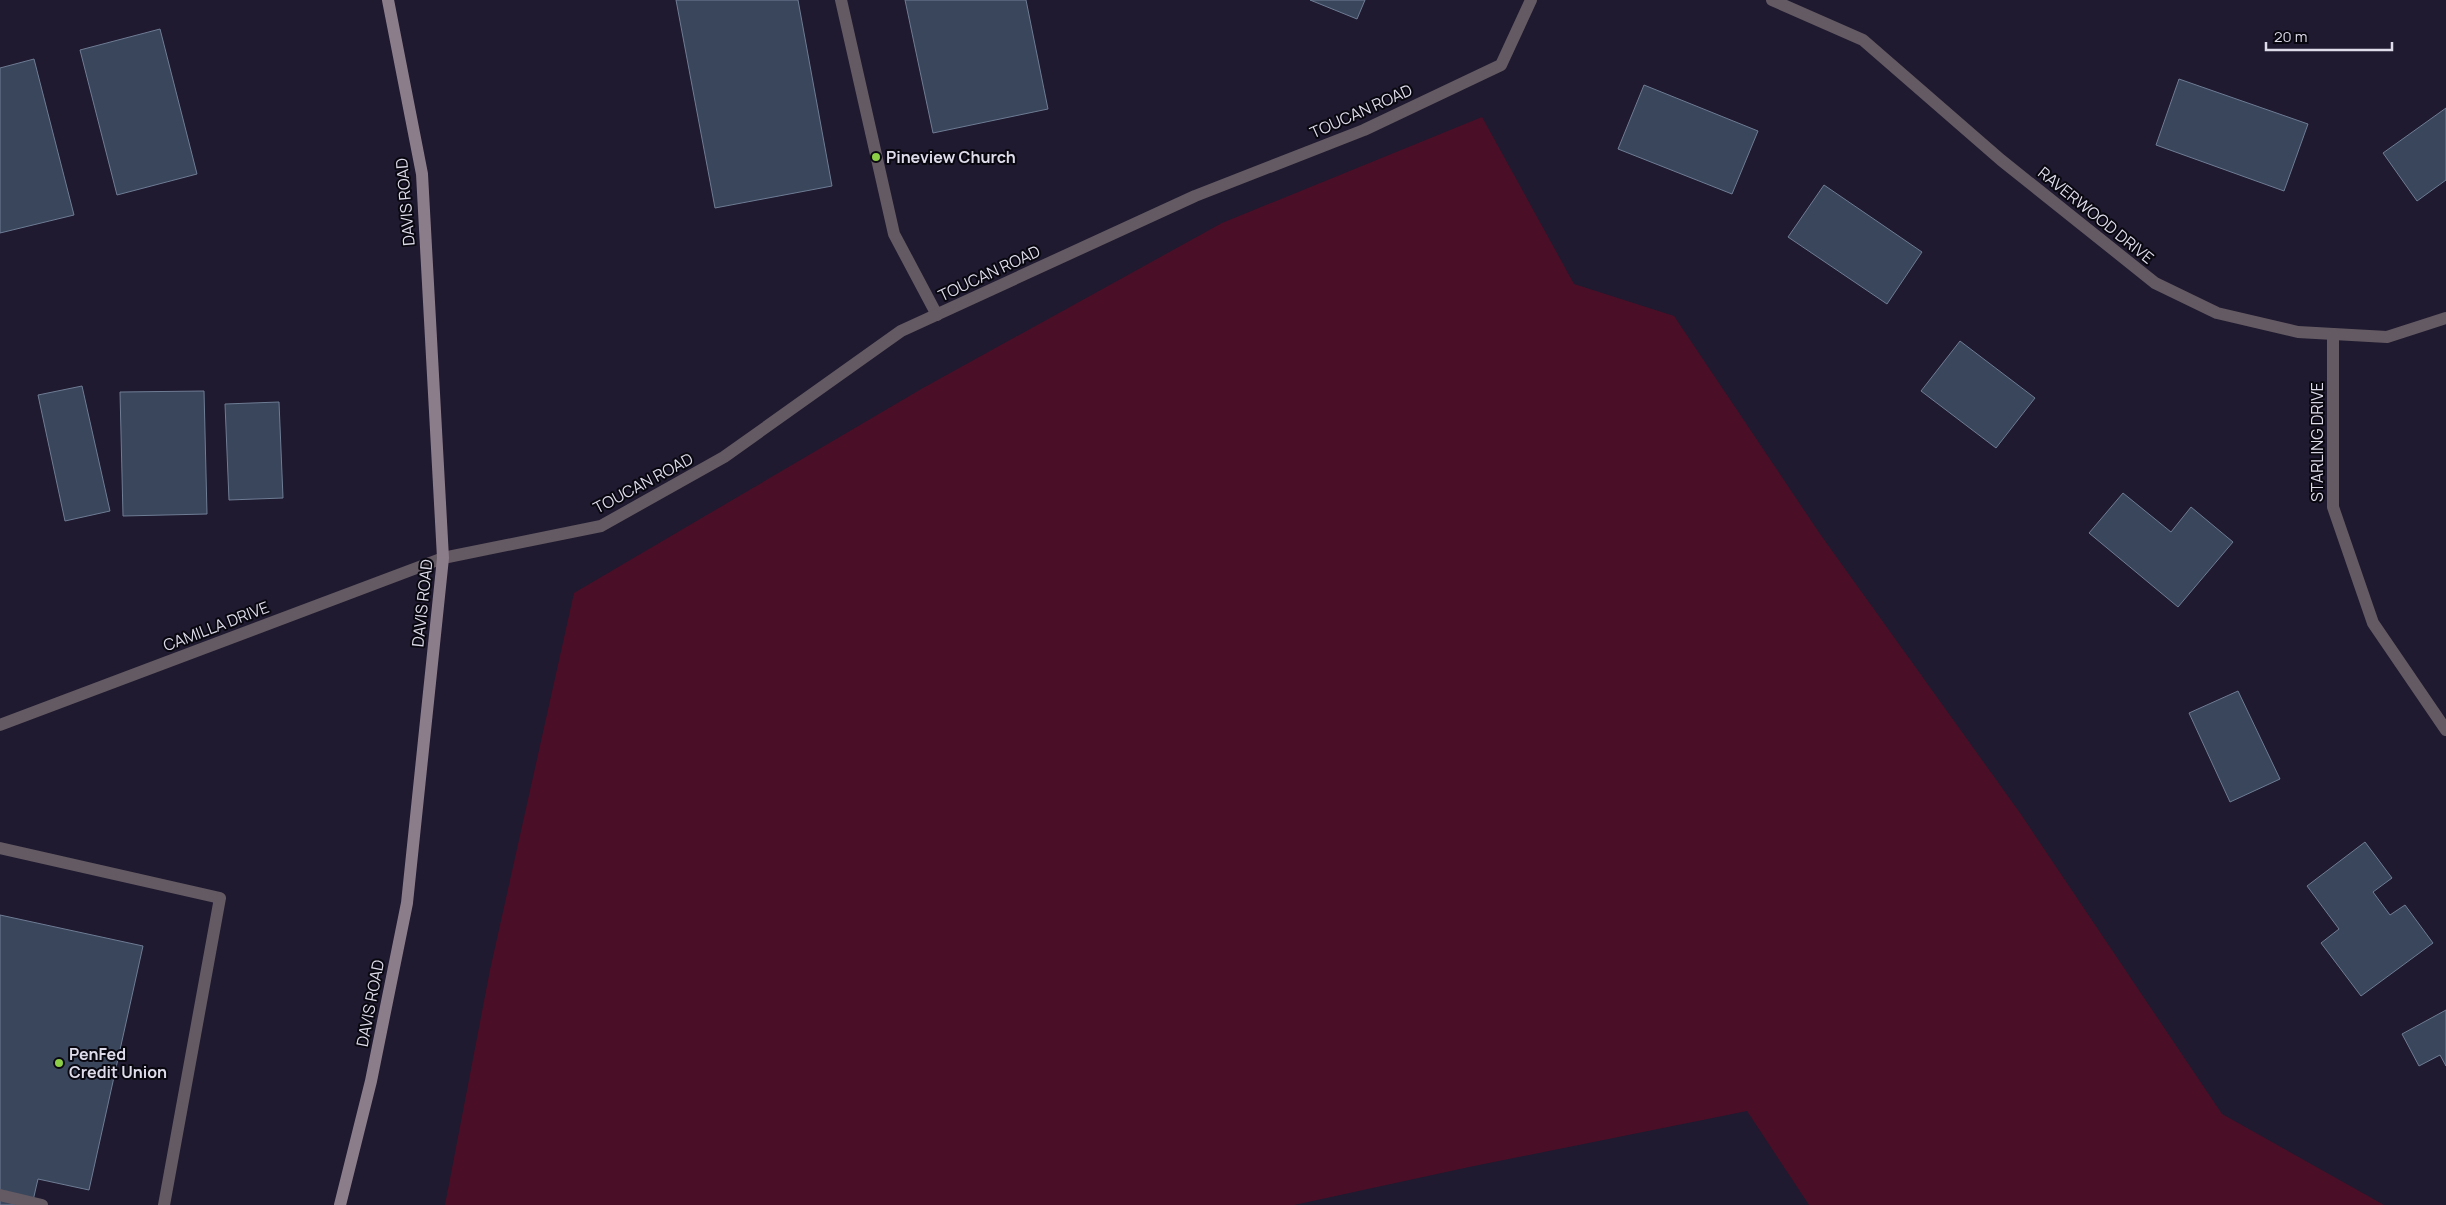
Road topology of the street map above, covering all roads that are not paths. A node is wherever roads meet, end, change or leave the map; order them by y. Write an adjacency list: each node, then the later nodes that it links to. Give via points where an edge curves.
1 (388, 0): 8 (main road, DAVIS ROAD, via 422,174)
2 (841, 0): 5 (street, via 894,234)
3 (1531, 0): 5 (street, TOUCAN ROAD, via 1500,65 1364,130 1195,196)
4 (1772, 0): 7 (street, RAVERWOOD DRIVE, via 1863,40 2001,160 2155,283 2217,313 2298,332)
5 (937, 315): 8 (street, TOUCAN ROAD, via 901,332 724,457 600,526)
6 (2446, 318): 7 (street, RAVERWOOD DRIVE, via 2387,337)
7 (2333, 334): 10 (street, STARLING DRIVE, via 2333,507 2373,623)
8 (443, 558): 9 (street, CAMILLA DRIVE); 15 (main road, DAVIS ROAD, via 407,903 371,1081)
9 (0, 725)
10 (2446, 730)
11 (0, 848): 14 (street, via 220,898)
12 (0, 1196): 13 (street)
13 (42, 1205)
14 (164, 1205)
15 (340, 1205)

